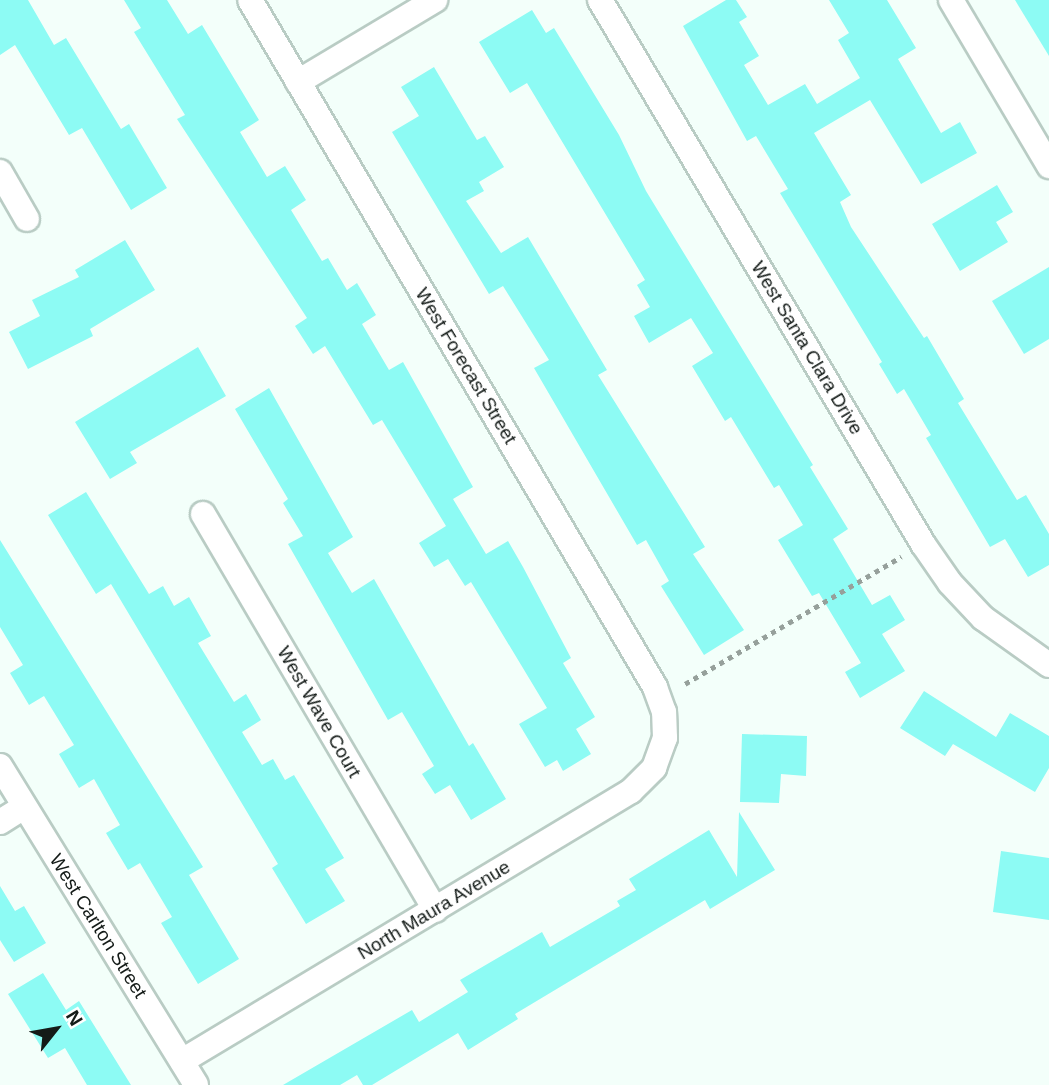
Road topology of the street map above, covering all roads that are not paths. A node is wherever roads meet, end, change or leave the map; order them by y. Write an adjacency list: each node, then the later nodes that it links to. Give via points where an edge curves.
1 (250, 0): 5 (street, West Forecast Street)
2 (435, 0): 5 (street)
3 (600, 0): 10 (street, West Santa Clara Drive, via 923,544 950,583 984,618)
4 (951, 0): 6 (street)
5 (298, 82): 11 (street, West Forecast Street, via 655,687 664,712)
6 (1049, 166)
7 (0, 172): 8 (street)
8 (27, 219)
9 (203, 514): 15 (street, West Wave Court)
10 (1049, 665)
11 (665, 738): 15 (street, North Maura Avenue, via 654,768 631,791)
12 (0, 766): 13 (street, West Carlton Street)
13 (24, 807): 14 (street); 16 (street, West Carlton Street)
14 (0, 822)
15 (435, 910): 16 (street, North Maura Avenue)
16 (181, 1061): 17 (street, West Carlton Street)
17 (196, 1085)

